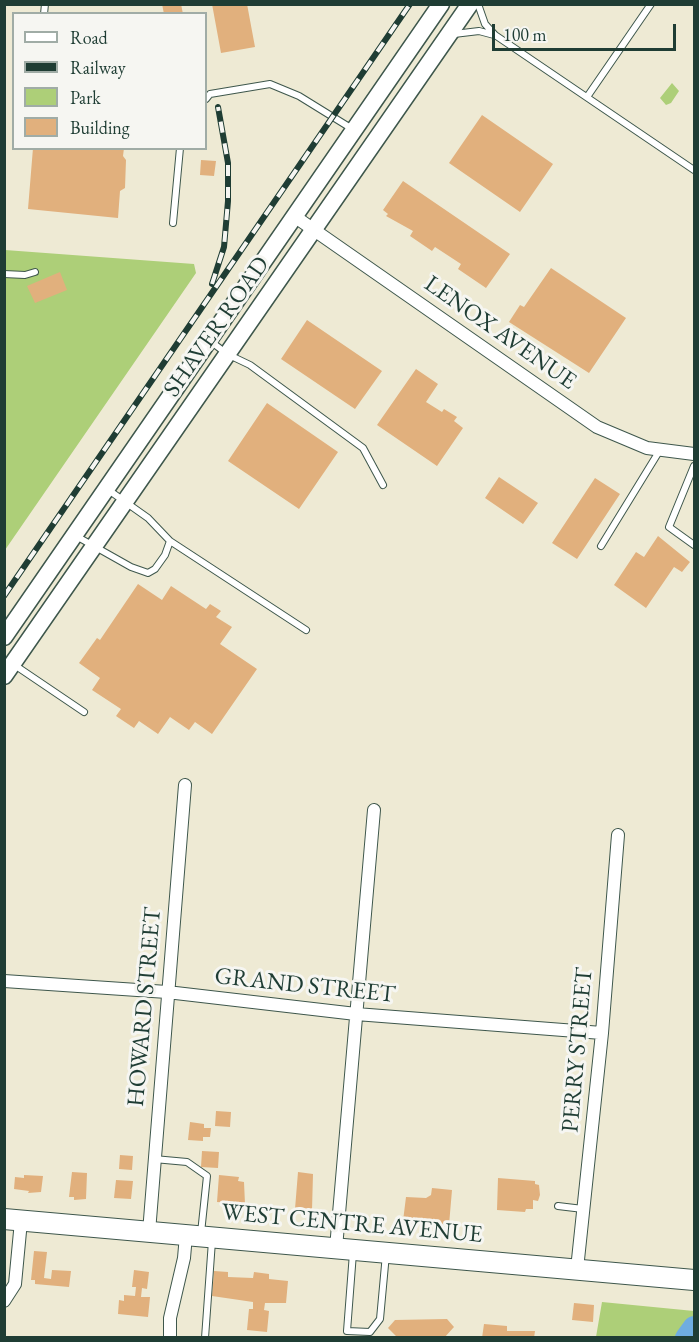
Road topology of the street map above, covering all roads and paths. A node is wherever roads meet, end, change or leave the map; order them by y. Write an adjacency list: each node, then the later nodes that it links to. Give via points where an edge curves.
1 (441, 4): 9 (main road, SHAVER ROAD)
2 (470, 4): 6 (main road, SHAVER ROAD)
3 (478, 4): 5 (lane, via 485,24)
4 (651, 4): 8 (lane)
5 (495, 35): 6 (lane, via 472,31); 8 (lane)
6 (447, 36): 14 (main road, SHAVER ROAD)
7 (207, 96): 9 (lane, via 270,84 299,96)
8 (587, 97): 11 (lane)
9 (354, 130): 12 (main road, SHAVER ROAD)
10 (180, 150): 13 (lane)
11 (694, 170)
12 (294, 216): 14 (street, LENOX AVENUE); 17 (main road, SHAVER ROAD)
13 (173, 224)
14 (314, 230): 18 (main road, SHAVER ROAD); 19 (street, LENOX AVENUE, via 597,427)
15 (35, 272): 16 (lane)
16 (4, 274)
17 (209, 340): 18 (lane); 23 (main road, SHAVER ROAD)
18 (227, 354): 22 (lane, via 250,365 363,448); 24 (main road, SHAVER ROAD)
19 (660, 450): 20 (street, LENOX AVENUE); 29 (lane)
20 (694, 454)
21 (694, 466): 27 (lane, via 669,527)
22 (383, 485)
23 (107, 488): 24 (lane); 25 (main road, SHAVER ROAD)
24 (126, 502): 26 (lane); 28 (main road, SHAVER ROAD)
25 (75, 535): 28 (lane); 31 (main road, SHAVER ROAD)
26 (170, 541): 28 (lane, via 165,555 148,573); 30 (lane)
27 (694, 545)
28 (95, 546): 32 (main road, SHAVER ROAD)
29 (601, 546)
30 (306, 630)
31 (4, 637)
32 (9, 670): 33 (lane)
33 (84, 712)
34 (185, 784): 38 (street, HOWARD STREET)
35 (374, 810): 39 (street)
36 (618, 835): 40 (street, PERRY STREET)
37 (4, 981): 38 (street, GRAND STREET)
38 (167, 992): 39 (street, GRAND STREET); 41 (street, HOWARD STREET)
39 (356, 1014): 40 (street, GRAND STREET); 47 (street)
40 (602, 1033): 43 (street, PERRY STREET)
41 (154, 1159): 45 (street, HOWARD STREET); 46 (lane, via 187,1162 207,1176)
42 (558, 1206): 43 (lane)
43 (584, 1209): 49 (street, PERRY STREET)
44 (13, 1220): 45 (main road, WEST CENTRE AVENUE); 51 (street, via 15,1284)
45 (149, 1232): 46 (main road, WEST CENTRE AVENUE)
46 (200, 1236): 47 (main road, WEST CENTRE AVENUE); 52 (street, via 184,1258 170,1318); 53 (lane)
47 (345, 1249): 48 (main road, WEST CENTRE AVENUE); 48 (lane, via 347,1331 370,1332 380,1319)
48 (387, 1252): 49 (main road, WEST CENTRE AVENUE)
49 (577, 1269): 50 (main road, WEST CENTRE AVENUE)
50 (694, 1280)
51 (4, 1301)
52 (170, 1338)
53 (205, 1338)

